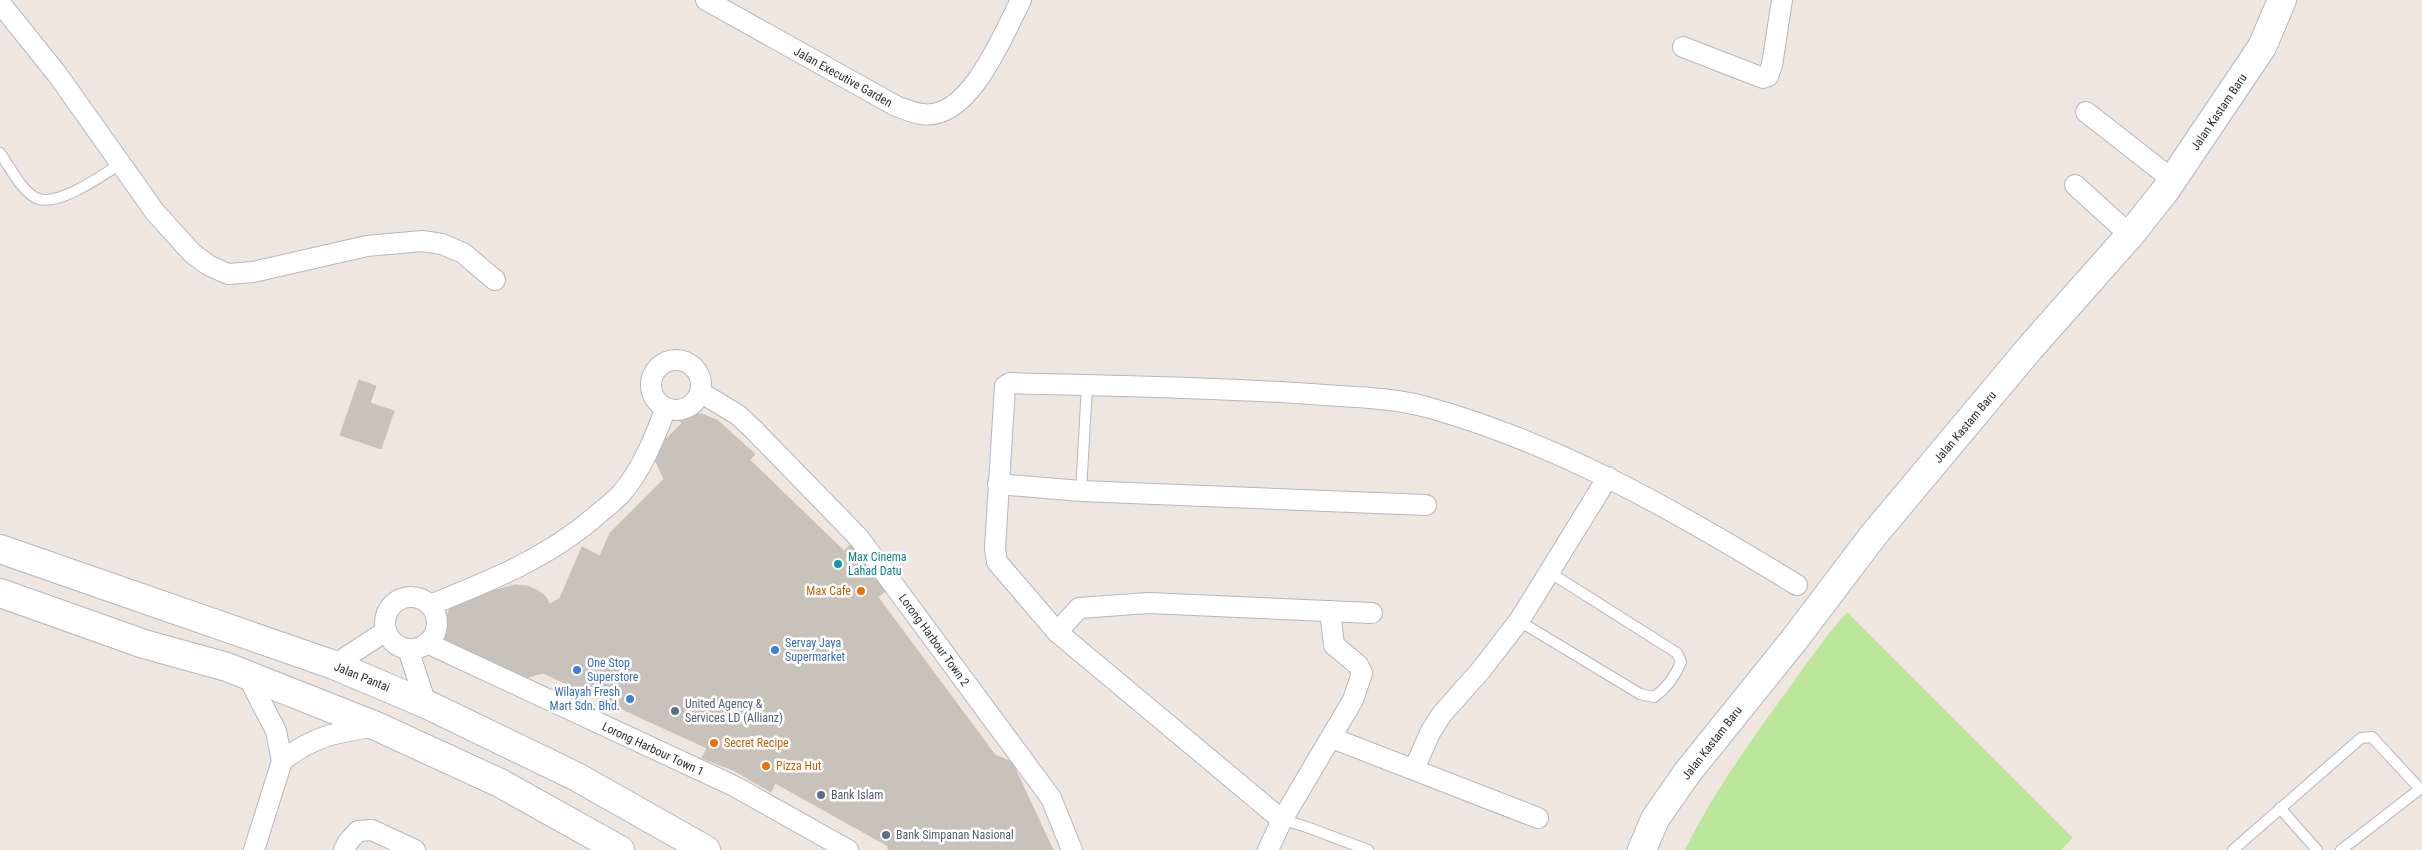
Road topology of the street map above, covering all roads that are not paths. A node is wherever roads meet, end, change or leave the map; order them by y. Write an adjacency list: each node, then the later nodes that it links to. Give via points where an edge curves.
1 (706, 0): 2 (street, Jalan Executive Garden, via 896,106 923,115 944,112 966,95 984,70)
2 (1021, 0)
3 (1782, 0): 6 (street, via 1768,76 1763,78)
4 (2282, 0): 10 (street, Jalan Kastam Baru, via 2262,47)
5 (0, 3): 9 (street, via 57,74)
6 (1683, 47)
7 (2086, 112): 10 (street)
8 (0, 153): 9 (lane, via 26,190 47,200 85,187)
9 (120, 164): 13 (street, via 155,212 192,253 228,274 253,272 367,246 422,240 442,244 463,254)
10 (2173, 180): 12 (street, Jalan Kastam Baru)
11 (2075, 185): 12 (street)
12 (2130, 235): 53 (street, Jalan Kastam Baru, via 2030,348 1872,537 1687,773 1655,819)
13 (495, 280)
14 (1086, 386): 17 (street, via 1229,388 1394,400 1430,408 1521,439); 18 (street, via 1010,383 1005,386); 19 (lane)
15 (700, 392): 16 (street, via 696,401 687,407 677,410); 16 (street, via 701,381 697,371 690,364 670,360 653,373 651,388 658,402); 50 (street, Lorong Harbour Town 2, via 732,411 754,430 859,538 1050,798)
16 (666, 408): 26 (street, via 639,469 620,496 545,554 504,575)
17 (1608, 477): 22 (street); 24 (street, via 1688,518)
18 (998, 484): 19 (street); 32 (street, via 997,562)
19 (1081, 490): 20 (street)
20 (1426, 506)
21 (0, 548): 23 (street, Jalan Pantai)
22 (1549, 572): 30 (street); 30 (lane, via 1676,653 1681,662 1676,674 1664,691 1654,697 1640,694)
23 (76, 576): 29 (street, via 19,568 9,573 11,584); 34 (street, Jalan Pantai)
24 (1797, 585)
25 (0, 593): 29 (street)
26 (430, 605): 31 (street, via 414,597 397,600 386,614); 33 (street, via 437,620 437,629)
27 (1330, 611): 28 (street); 32 (street, via 1148,603 1079,608); 38 (street, via 1334,645 1358,664 1362,673 1353,700)
28 (1372, 613)
29 (59, 614): 35 (street, via 144,644)
30 (1519, 621): 40 (street, via 1442,714)
31 (386, 631): 33 (street, via 395,643); 34 (street)
32 (1057, 632): 43 (street)
33 (418, 646): 36 (street); 49 (street, Lorong Harbour Town 1, via 734,786)
34 (334, 665): 36 (street, Jalan Pantai)
35 (247, 674): 37 (street); 39 (street, via 276,731)
36 (426, 704): 48 (street, Jalan Pantai, via 578,777)
37 (376, 726): 39 (street, via 312,740); 47 (street, via 500,783)
38 (1332, 738): 40 (street); 43 (street)
39 (282, 761): 44 (street)
40 (1414, 769): 42 (street)
41 (2280, 808): 54 (lane); 55 (lane); 56 (lane, via 2361,738 2372,736 2420,789)
42 (1538, 818)
43 (1282, 820): 51 (street); 52 (lane)
44 (254, 850)
45 (344, 850): 46 (street, via 358,831 372,830)
46 (415, 850)
47 (620, 850)
48 (706, 850)
49 (848, 850)
50 (1072, 850)
51 (1268, 850)
52 (1368, 850)
53 (1642, 850)
54 (2233, 850)
55 (2318, 850)
56 (2341, 850)

